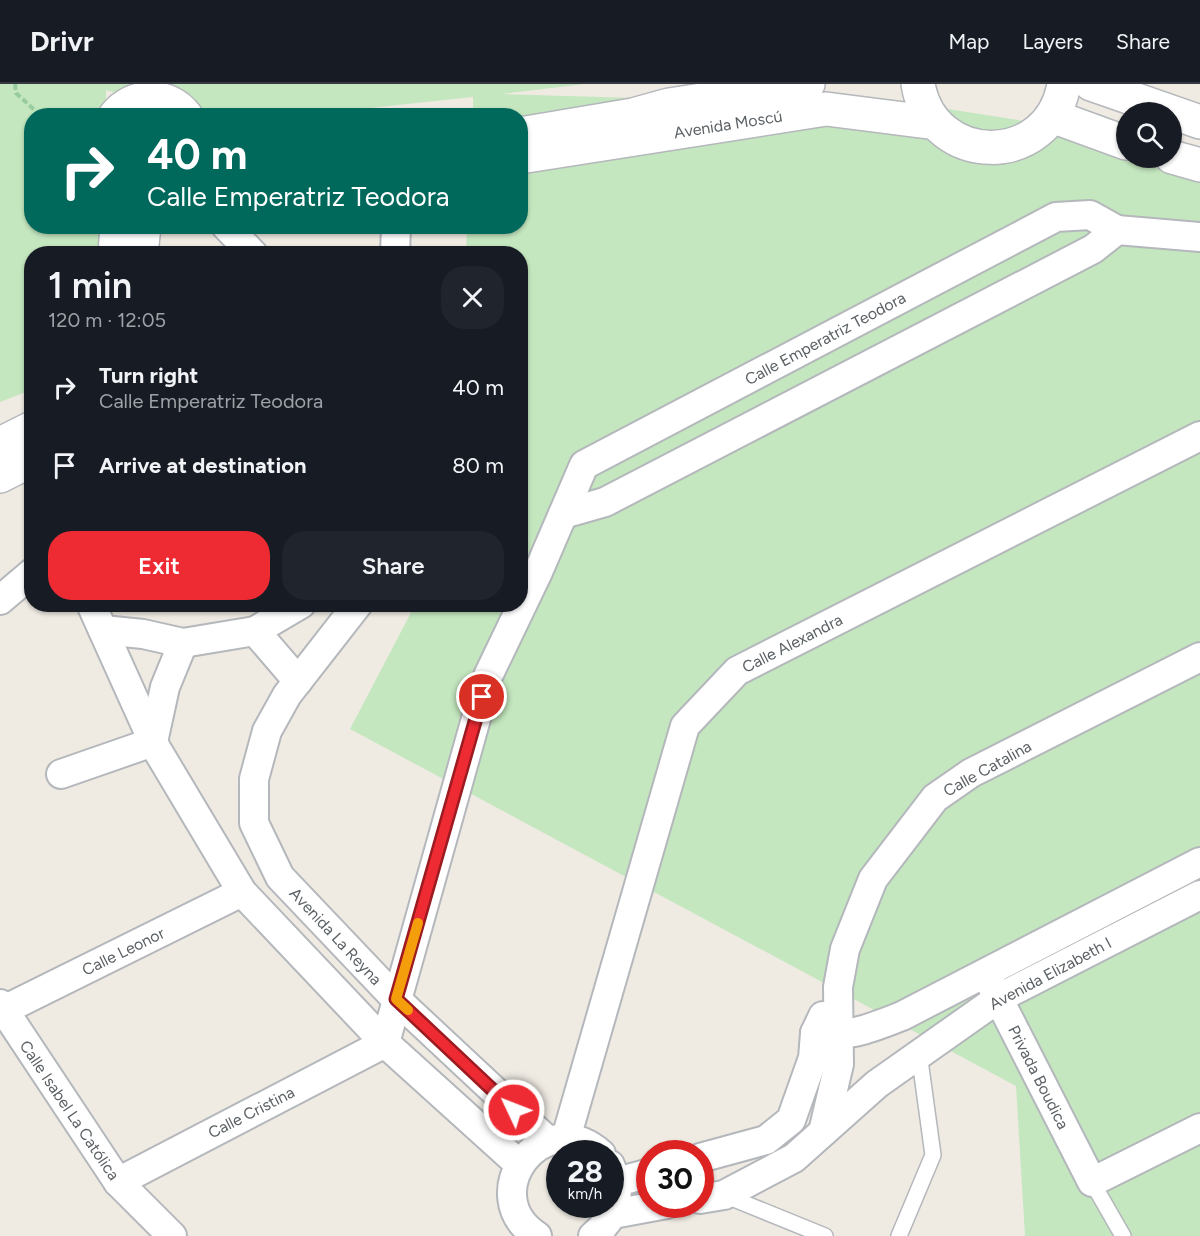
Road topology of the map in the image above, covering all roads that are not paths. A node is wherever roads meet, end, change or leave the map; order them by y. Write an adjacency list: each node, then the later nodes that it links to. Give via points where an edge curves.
1 (918, 84): 9 (street, via 920,98)
2 (1064, 84): 7 (street)
3 (1091, 84): 8 (street)
4 (819, 92): 9 (street, Avenida Moscú); 10 (street, Avenida Moscú)
5 (137, 97): 6 (street, via 172,103)
6 (177, 108)
7 (1052, 116): 9 (street, via 1036,134 1015,144 992,148 969,146); 12 (street)
8 (1200, 122)
9 (936, 123)
10 (636, 127): 11 (street, Avenida Moscú); 13 (street, Avenida Moscú)
11 (528, 134)
12 (1116, 139)
13 (528, 156)
14 (1182, 160): 15 (street)
15 (1200, 165)
16 (1117, 230): 18 (street, Calle Emperatriz Teodora); 25 (street, via 1093,249 605,502); 25 (street, Calle Emperatriz Teodora, via 1090,215 1056,217 584,465)
17 (234, 234): 19 (street)
18 (1200, 237)
19 (246, 246)
20 (24, 432): 22 (street)
21 (1200, 436): 52 (street, Calle Alexandra, via 737,670 686,726)
22 (0, 444)
23 (24, 464): 24 (street)
24 (0, 476)
25 (563, 514): 27 (street, Calle Emperatriz Teodora)
26 (24, 580): 28 (street)
27 (528, 590)
28 (0, 600)
29 (94, 612): 33 (street)
30 (287, 612): 34 (street)
31 (352, 612): 37 (street, Avenida La Reyna)
32 (518, 612): 45 (street, Calle Emperatriz Teodora, via 488,676)
33 (102, 630): 35 (street); 38 (street)
34 (255, 631): 35 (street); 37 (street)
35 (183, 643): 38 (street, via 165,687)
36 (1200, 657): 47 (street, Calle Catalina, via 971,773 935,798 873,879 845,949)
37 (298, 681): 45 (street, Avenida La Reyna, via 267,730 254,779 254,823 280,877)
38 (153, 742): 39 (street); 41 (street)
39 (61, 774)
40 (1188, 868): 42 (street); 43 (street, Avenida Elizabeth I)
41 (242, 892): 46 (street, Calle Leonor); 48 (street)
42 (1194, 898): 44 (street, Avenida Elizabeth I)
43 (985, 973): 44 (street, Privada Boudica); 47 (street, Avenida Elizabeth I, via 902,1016 868,1029)
44 (999, 998): 49 (street, Avenida Elizabeth I); 57 (street, Privada Boudica)
45 (396, 999): 48 (street, Calle Emperatriz Teodora); 52 (street, Avenida La Reyna)
46 (2, 1007): 56 (street, Calle Isabel La Católica)
47 (826, 1034): 51 (street, Calle Catalina, via 839,1064); 54 (street, Calle Catalina, via 791,1120 766,1140)
48 (385, 1043): 55 (street); 56 (street, Calle Cristina)
49 (919, 1053): 51 (street, Avenida Elizabeth I); 65 (lane, via 933,1155)
50 (1200, 1128): 57 (street)
51 (823, 1132): 58 (street, via 794,1158)
52 (557, 1140)
53 (546, 1144): 55 (street, via 532,1150)
54 (714, 1154)
55 (519, 1164): 61 (street, via 512,1199 518,1216)
56 (118, 1182): 62 (street, Calle Isabel La Católica)
57 (1092, 1182): 66 (lane)
58 (714, 1196)
59 (714, 1198): 64 (lane)
60 (610, 1218): 63 (street)
61 (532, 1234)
62 (172, 1236)
63 (593, 1236)
64 (825, 1236)
65 (899, 1236)
66 (1123, 1236)

